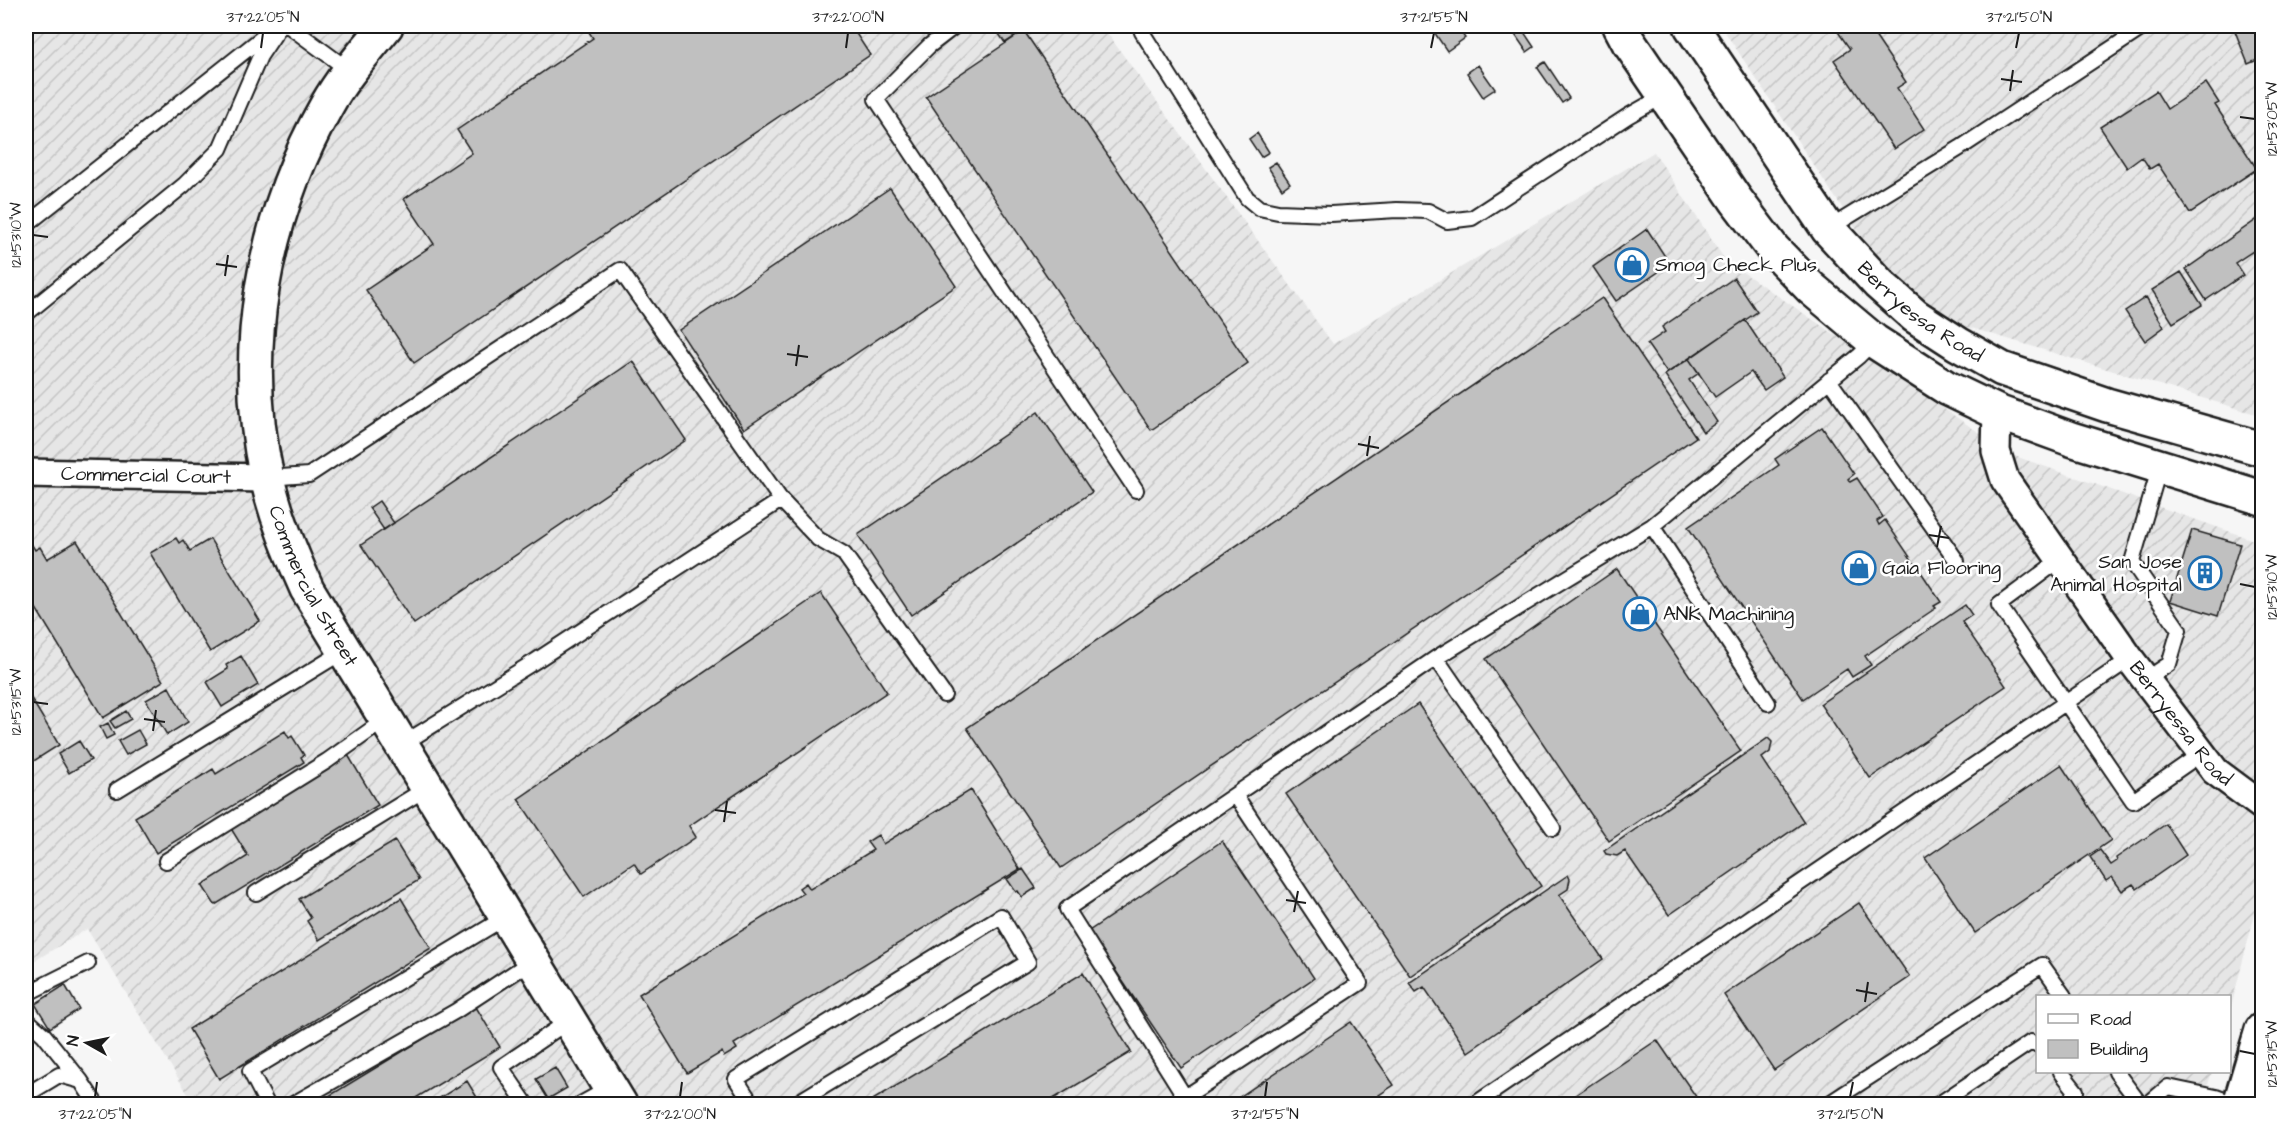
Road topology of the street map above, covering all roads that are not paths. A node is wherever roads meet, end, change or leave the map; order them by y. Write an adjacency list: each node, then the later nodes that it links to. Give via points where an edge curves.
1 (278, 26): 11 (lane); 13 (lane, via 260,56 220,148 184,185)
2 (289, 26): 9 (lane)
3 (387, 26): 9 (main road, Commercial Street)
4 (955, 26): 21 (lane, via 876,99)
5 (1140, 26): 10 (lane, via 1247,198 1259,208 1278,212 1397,210 1428,211 1448,222 1472,218)
6 (1620, 26): 10 (main road)
7 (1691, 26): 12 (main road, Berryessa Road)
8 (2144, 27): 12 (lane, via 1960,148)
9 (350, 71): 20 (main road, Commercial Street, via 327,105 284,195 264,272 256,345 258,416)
10 (1665, 95): 14 (main road, via 1773,249 1811,288)
11 (26, 225)
12 (1827, 229): 17 (main road, Berryessa Road, via 1915,316 2002,369 2107,405)
13 (26, 314)
14 (1874, 341): 15 (lane); 16 (main road, via 1947,388)
15 (1829, 380): 24 (lane); 26 (lane)
16 (1996, 412): 18 (main road); 25 (street, Berryessa Road, via 1996,451 2005,480)
17 (2262, 449)
18 (2160, 466): 22 (main road); 29 (lane, via 2132,562 2179,630 2169,664)
19 (26, 473): 20 (street, Commercial Court)
20 (267, 478): 23 (lane, via 309,475 620,270); 27 (main road, Commercial Street, via 286,540 307,589)
21 (1137, 490)
22 (2262, 498)
23 (781, 500): 30 (lane, via 818,539 844,554); 33 (lane, via 537,660)
24 (1652, 526): 28 (lane); 31 (lane)
25 (2061, 558): 29 (street, Berryessa Road); 32 (lane, via 1999,605)
26 (1957, 561)
27 (344, 651): 33 (main road, Commercial Street); 36 (lane)
28 (1436, 658): 37 (lane); 39 (lane)
29 (2137, 670): 32 (lane); 34 (street, Berryessa Road)
30 (944, 695)
31 (1768, 703)
32 (2065, 703): 34 (lane, via 2133,801); 63 (lane)
33 (393, 732): 35 (main road, Commercial Street); 40 (lane, via 327,761)
34 (2202, 753): 38 (street, Berryessa Road, via 2215,771)
35 (427, 788): 41 (lane); 42 (main road, Commercial Street)
36 (117, 790)
37 (1236, 796): 37 (lane, via 1360,983 1185,1097 1067,909)
38 (2262, 807)
39 (1553, 828)
40 (166, 861)
41 (256, 893)
42 (506, 917): 43 (main road, Commercial Street); 57 (lane, via 250,1071)
43 (532, 961): 48 (main road, Commercial Street); 58 (lane, via 456,1011)
44 (87, 963): 45 (lane)
45 (26, 994)
46 (2063, 995): 64 (lane, via 2042,965)
47 (26, 1019): 53 (lane)
48 (570, 1020): 55 (main road, Commercial Street); 59 (lane, via 501,1067)
49 (2262, 1030): 70 (main road)
50 (2036, 1045): 65 (lane, via 2031,1042)
51 (2062, 1073): 66 (lane, via 2076,1091)
52 (2117, 1073): 67 (lane)
53 (81, 1081): 54 (lane, via 59,1075); 56 (lane)
54 (26, 1095)
55 (615, 1096): 60 (lane)
56 (96, 1104)
57 (267, 1104)
58 (293, 1104)
59 (526, 1104)
60 (581, 1104)
61 (749, 1104): 62 (lane, via 736,1079 1001,916 1028,962)
62 (795, 1104)
63 (1475, 1104)
64 (1828, 1104)
65 (1939, 1104)
66 (2068, 1104)
67 (2140, 1104)
68 (2148, 1104): 69 (lane, via 2168,1086)
69 (2235, 1104)
70 (2240, 1104)

